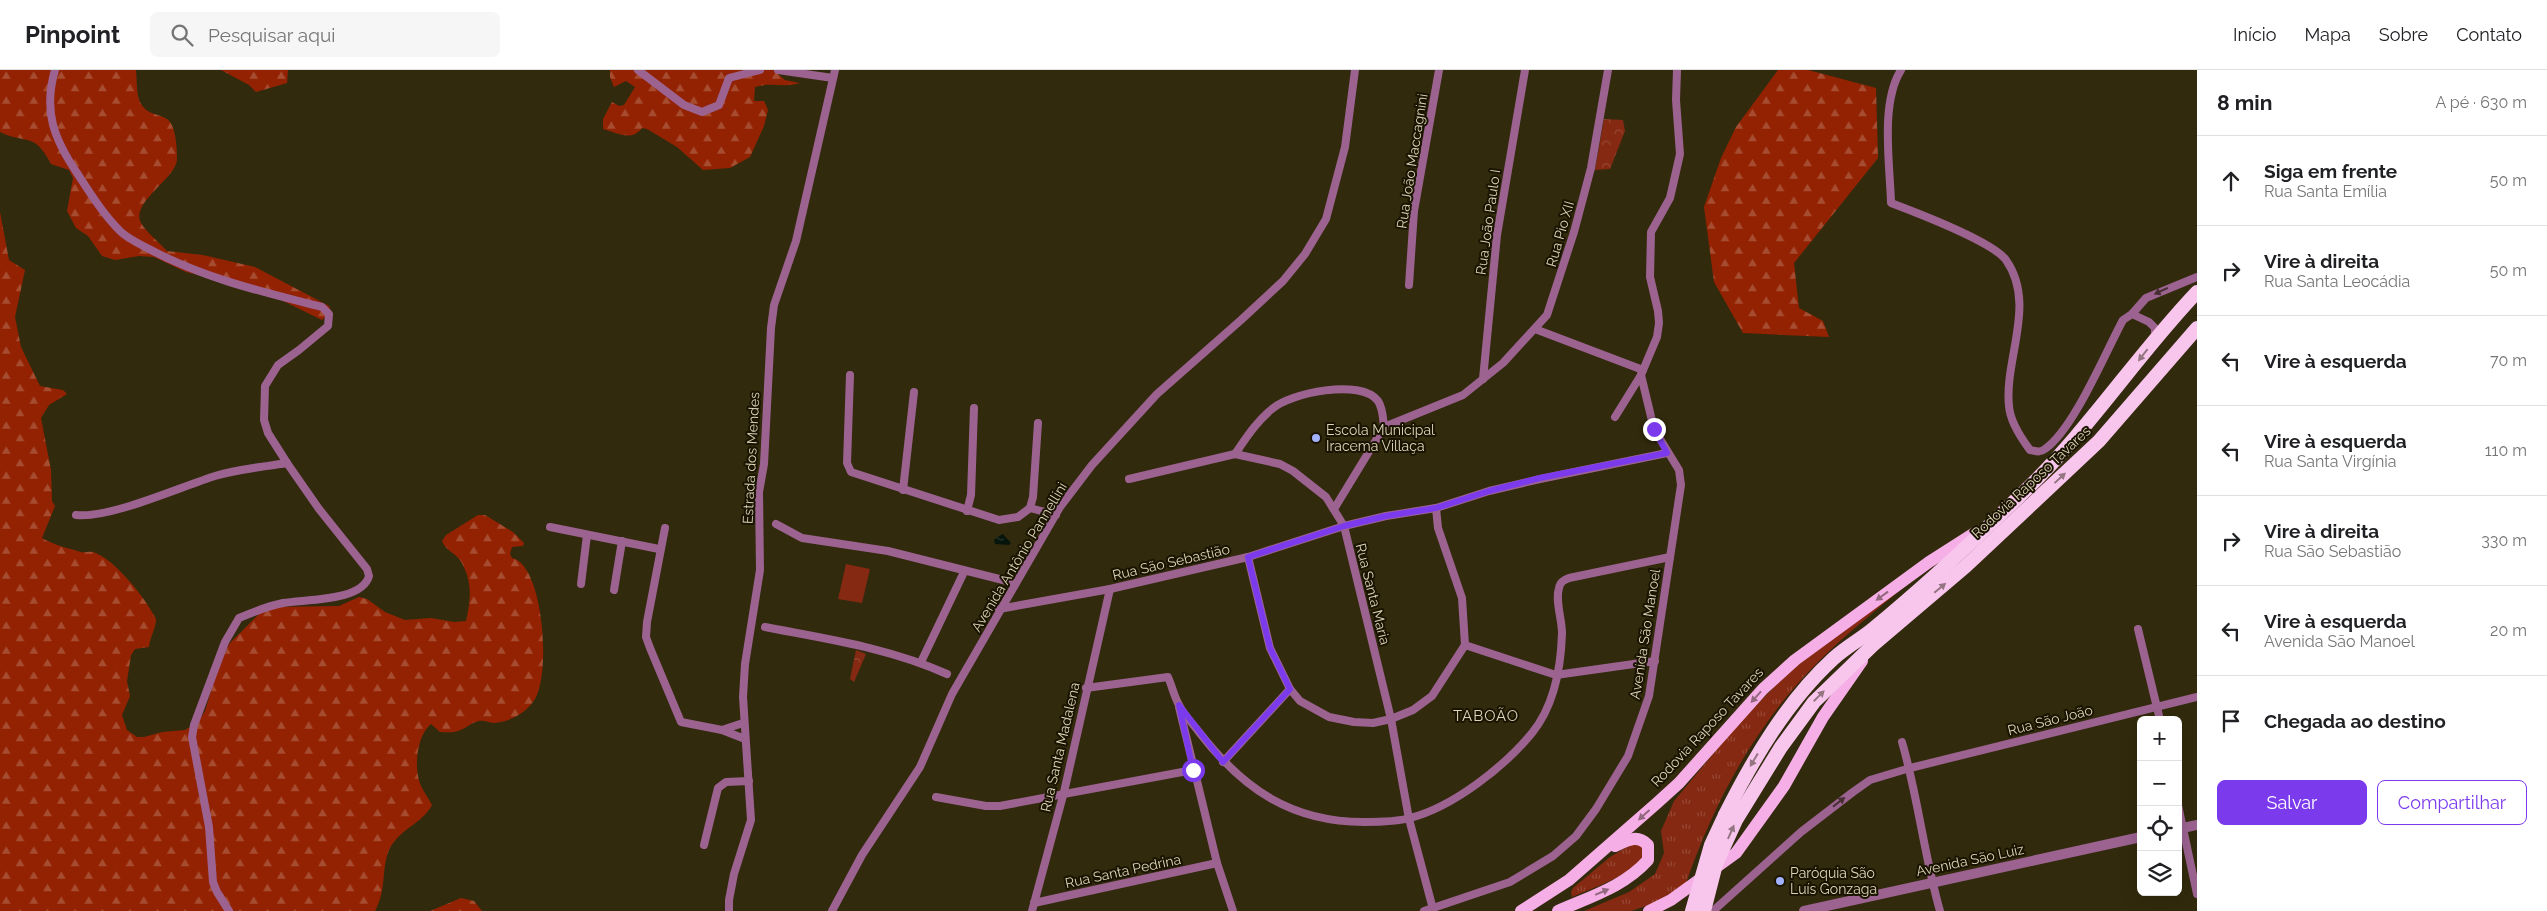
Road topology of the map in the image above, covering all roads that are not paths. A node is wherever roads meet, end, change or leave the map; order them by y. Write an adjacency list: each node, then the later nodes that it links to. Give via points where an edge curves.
1 (55, 70): 29 (street, via 51,84 51,124 70,163 121,232 188,267 322,307 329,314 328,326 278,365 265,386 264,420 268,433)
2 (638, 70): 3 (street, via 684,105 702,112 719,105 729,78)
3 (760, 70)
4 (778, 70): 11 (street)
5 (1355, 70): 37 (street, Avenida Antônio Pannellini, via 1345,147 1326,219 1305,254 1283,281 1138,415 1092,465)
6 (1439, 70): 13 (street, Rua João Maccagnini, via 1414,211)
7 (1525, 70): 21 (street, Rua João Paulo I, via 1497,235)
8 (1608, 70): 17 (street, Rua Pio XII, via 1591,168 1574,232 1554,299 1547,315)
9 (1678, 70): 19 (street, via 1676,100 1680,154 1670,198 1651,232 1650,277 1659,323)
10 (1901, 70): 15 (street, via 1891,97 1889,123 1891,203 1981,242 2006,259 2020,305 2009,383 2009,408 2019,434 2030,450 2039,452 2045,449 2068,422 2086,394 2123,320)
11 (834, 74): 69 (street, Estrada dos Mendes, via 796,241 774,306 766,387 764,464 759,492 760,570 745,664)
12 (2197, 277): 15 (street, one-way to 15, via 2146,298)
13 (1409, 285)
14 (2197, 292): 18 (highway, Rodovia Raposo Tavares)
15 (2132, 314): 18 (street, via 2155,328)
16 (2197, 328): 57 (highway, Rodovia Raposo Tavares, one-way to 16, bridge, via 1966,566 2099,441)
17 (1535, 329): 19 (street); 21 (street, Rua Pio XII)
18 (2155, 339): 38 (highway, Rodovia Raposo Tavares, one-way to 38, via 2083,429)
19 (1642, 372): 24 (street); 27 (street, Avenida São Manoel, via 1654,429)
20 (850, 375): 31 (street, via 848,469 855,475)
21 (1484, 379): 26 (street, Rua Pio XII, via 1463,395)
22 (914, 392): 31 (street)
23 (974, 408): 35 (street, via 971,495)
24 (1615, 417)
25 (1038, 423): 32 (street)
26 (1384, 427): 28 (street, via 1382,410 1372,396 1353,390 1330,390 1278,405 1258,424); 34 (street)
27 (1667, 453): 33 (street, Rua São Sebastião, via 1540,478); 47 (street, Avenida São Manoel, via 1679,470 1681,486)
28 (1235, 454): 30 (street, Rua Santa Maria); 34 (street, Rua Santa Maria, via 1265,460 1293,471 1326,497)
29 (287, 463): 36 (street, via 217,475 109,511); 91 (street, via 367,569 368,576 363,586 349,593 283,603 245,615 232,627 225,642 192,737 209,827 213,882)
30 (1129, 480)
31 (903, 490): 35 (street)
32 (1030, 508): 35 (street, via 1018,517 1000,520); 37 (street)
33 (1436, 508): 40 (street, Rua São Sebastião); 56 (street, via 1443,544 1462,598)
34 (1334, 509): 40 (street, Rua Santa Maria)
35 (967, 510)
36 (76, 515)
37 (1056, 515): 50 (street, Avenida Antônio Pannellini)
38 (1995, 520): 85 (main road, Rodovia Raposo Tavares, one-way to 85, via 1929,562 1795,660 1763,689 1678,783); 99 (highway, Rodovia Raposo Tavares, one-way to 99, bridge, via 1872,630 1835,657 1808,685 1756,757 1725,815 1711,844)
39 (776, 524): 48 (street, via 802,538 888,551)
40 (1344, 526): 46 (street, Rua São Sebastião); 68 (street, Rua Santa Maria)
41 (550, 527): 43 (street)
42 (665, 528): 45 (street)
43 (587, 535): 44 (street); 49 (street)
44 (622, 541): 45 (street); 52 (street)
45 (659, 549): 70 (street, via 646,637 681,722)
46 (1248, 557): 51 (street, Rua São Sebastião); 63 (street, via 1270,648)
47 (1670, 557): 58 (street, Avenida São Manoel); 61 (street, via 1561,582 1558,589 1562,633)
48 (964, 572): 50 (street); 59 (street)
49 (581, 584)
50 (1015, 584): 53 (street, Avenida Antônio Pannellini)
51 (1110, 589): 53 (street, Rua São Sebastião); 62 (street, Rua Santa Madalena)
52 (614, 590)
53 (999, 609): 93 (street, Avenida Antônio Pannellini, via 952,694 920,767 862,856)
54 (766, 627): 59 (street, via 855,644)
55 (2138, 629): 66 (street)
56 (1464, 645): 61 (street); 68 (street, via 1432,696 1413,710)
57 (1873, 645): 98 (main road, Rodovia Raposo Tavares, via 1823,717 1784,786 1736,852 1671,900); 100 (highway, Rodovia Raposo Tavares, one-way to 57, bridge, via 1716,864 1756,784 1814,702)
58 (1655, 661): 61 (street); 90 (street, Avenida São Manoel, via 1649,696 1628,756 1576,836 1553,856 1510,882)
59 (920, 662): 60 (street)
60 (947, 674)
61 (1556, 675): 79 (street, via 1550,704 1532,732 1495,770 1452,800)
62 (1086, 688): 65 (street, via 1168,677); 77 (street, Rua Santa Madalena)
63 (1290, 689): 68 (street, via 1300,701 1329,717 1373,723); 73 (street)
64 (2197, 697): 66 (street, Rua São João)
65 (1179, 705): 73 (street); 75 (street)
66 (2157, 707): 67 (street); 74 (street, Rua São João)
67 (2159, 716)
68 (1391, 719): 79 (street, Rua Santa Maria)
69 (744, 723): 70 (street); 71 (street, Estrada dos Mendes)
70 (722, 730): 71 (street)
71 (745, 739): 76 (street, Estrada dos Mendes)
72 (1902, 742): 74 (street)
73 (1223, 762): 79 (street, via 1279,805 1319,818 1350,822)
74 (1910, 768): 87 (street); 101 (street, Rua São João, one-way to 74, via 1800,832 1870,780)
75 (1193, 770): 77 (street); 86 (street)
76 (749, 781): 84 (street, via 726,782 718,788); 92 (street, Estrada dos Mendes, via 751,820 734,874)
77 (1064, 792): 78 (street, via 1000,806); 89 (street, Rua Santa Madalena)
78 (936, 797)
79 (1410, 819): 90 (street, Rua Santa Maria)
80 (2197, 824): 81 (street)
81 (2182, 828)
82 (2182, 832): 88 (street)
83 (2137, 838): 87 (street, Avenida São Luiz)
84 (704, 844)
85 (1602, 853): 96 (main road, Rodovia Raposo Tavares, via 1569,880); 97 (main road, one-way to 85, via 1630,878 1648,860 1649,852 1648,845 1635,838)
86 (1217, 863): 89 (street, Rua Santa Pedrina); 94 (street)
87 (1932, 883): 102 (street, Avenida São Luiz); 103 (street)
88 (2197, 894)
89 (1033, 907)
90 (1433, 909): 95 (street, Avenida São Manoel)
91 (230, 911)
92 (729, 911)
93 (832, 911)
94 (1233, 911)
95 (1424, 911)
96 (1521, 911)
97 (1558, 911)
98 (1649, 911)
99 (1692, 911)
100 (1704, 911)
101 (1713, 911)
102 (1804, 911)
103 (1940, 911)

